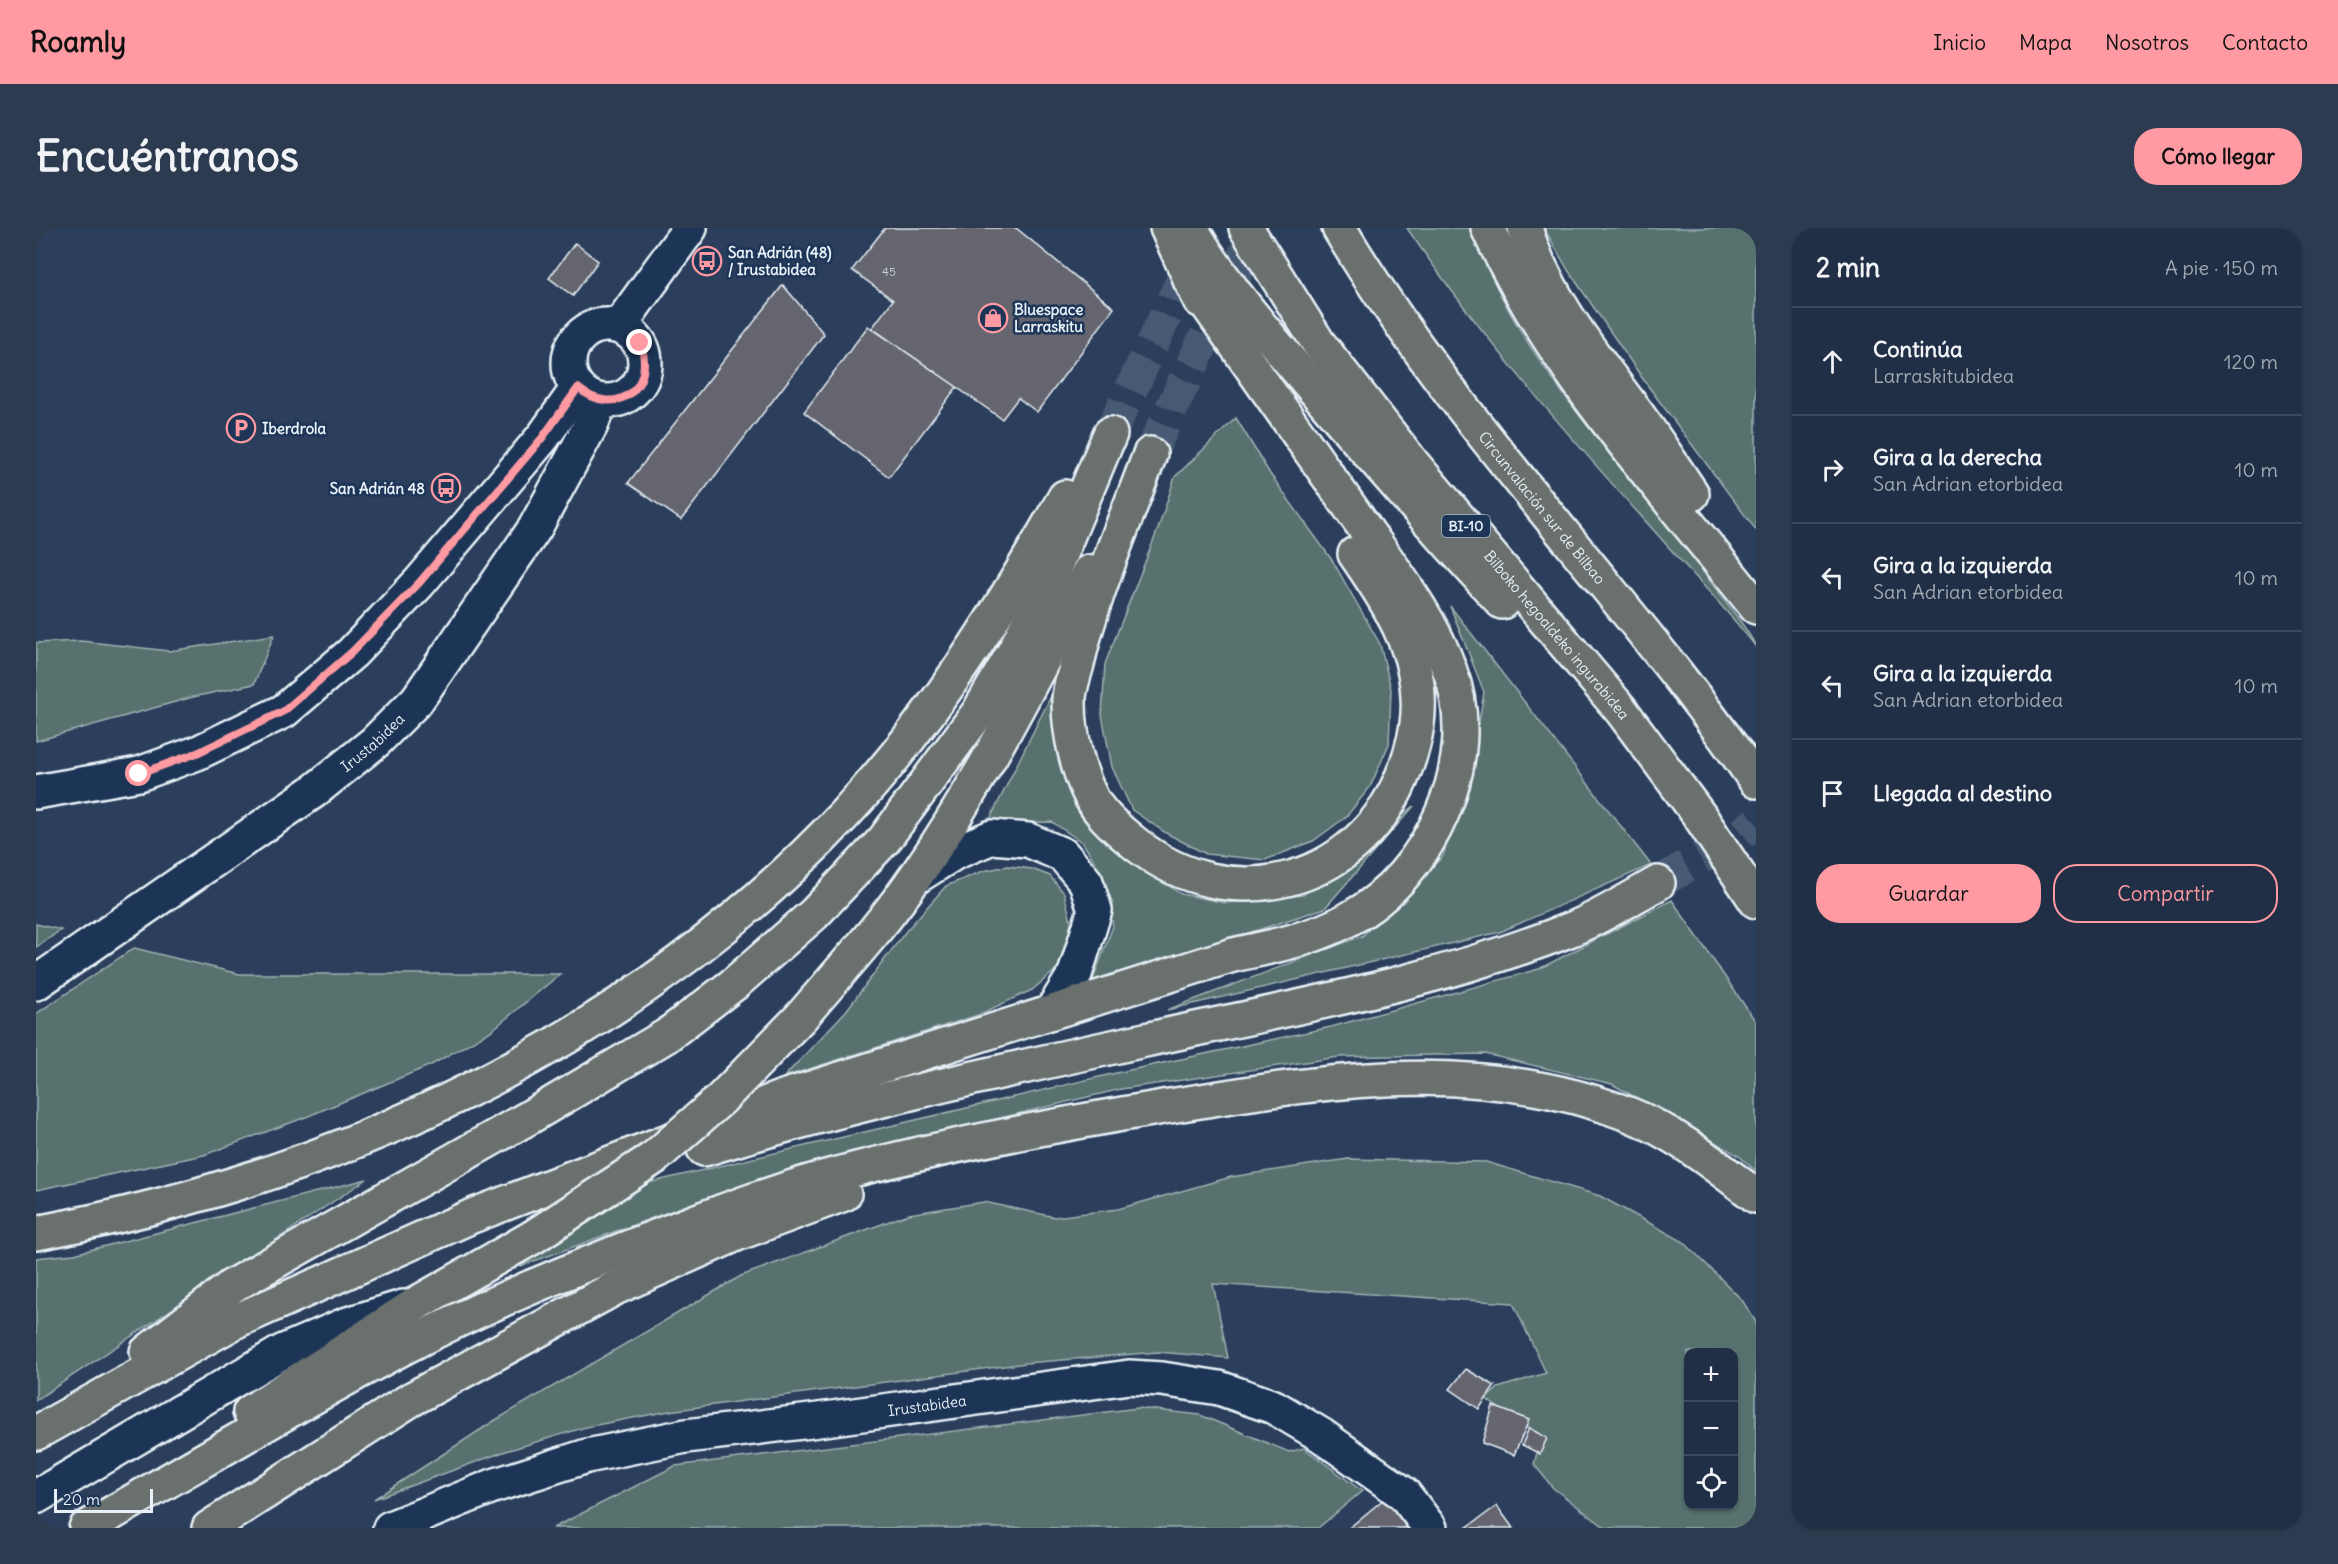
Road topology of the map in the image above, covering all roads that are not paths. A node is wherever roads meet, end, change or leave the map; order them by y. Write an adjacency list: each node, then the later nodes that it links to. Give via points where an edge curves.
1 (690, 228): 9 (street)
2 (1167, 228): 8 (highway)
3 (1191, 228): 15 (highway, via 1213,266 1379,467)
4 (1246, 228): 15 (highway, Bilboko hegoaldeko ingurabidea / BI-10, via 1319,344 1413,464 1621,710)
5 (1339, 228): 13 (highway, Circunvalación sur de Bilbao, via 1433,372 1708,712)
6 (1488, 228): 12 (highway, via 1509,274 1573,372)
7 (1525, 228): 11 (highway, via 1553,293 1584,343 1706,515)
8 (1190, 280): 16 (highway, via 1258,408 1377,586 1400,630 1415,672 1420,717 1409,760 1392,801 1369,832 1334,859 1302,875 1261,885 1231,883 1157,861 1121,833 1093,800 1077,757 1068,702 1082,642 1150,454 1023,699); 20 (highway, via 1437,638 1451,673 1460,714 1458,750 1450,791 1419,856 1392,889 1351,919 1308,939 1233,956)
9 (619, 326): 10 (street, via 594,327 574,342 569,370); 10 (street, via 640,343 645,356 643,376 630,394 610,401)
10 (589, 395): 14 (street, via 543,437 419,583 352,652 284,711 197,753 139,774); 19 (street, Irustabidea, via 591,425 535,528 417,699 375,742 314,791)
11 (1756, 594)
12 (1756, 607)
13 (1756, 781)
14 (36, 792)
15 (1699, 815): 18 (highway, Bilboko hegoaldeko ingurabidea / BI-10)
16 (915, 878): 20 (street, via 954,853 992,837 1028,840 1063,855 1086,882 1095,910 1075,974); 25 (highway, bridge, via 801,1017 720,1099 655,1156 533,1237)
17 (1658, 883): 23 (highway, via 1577,927 1480,962 1356,996 1144,1040 792,1122)
18 (1756, 901)
19 (36, 983)
20 (1052, 1011): 23 (highway, via 783,1097)
21 (983, 1142): 22 (highway, via 1258,1092 1417,1078 1491,1080 1554,1090 1632,1115 1696,1150); 29 (highway, via 848,1171 736,1205 561,1274 399,1349); 30 (highway, via 739,1233 615,1288 410,1400)
22 (1756, 1196)
23 (472, 1216): 26 (highway, via 236,1321)
24 (36, 1233): 26 (highway, via 219,1191 324,1155 481,1084 557,1042 648,986 713,938 796,864 906,742 956,675 1017,582 1077,476 1110,434 1046,590 978,713 884,840 813,914 734,984 666,1036 232,1286)
25 (419, 1302): 27 (street, via 345,1325 282,1352); 28 (highway)
26 (36, 1432)
27 (36, 1497)
28 (80, 1528)
29 (86, 1528)
30 (209, 1528)
31 (390, 1528): 32 (street, Irustabidea, via 493,1486 587,1456 686,1436 1129,1377 1219,1388 1274,1407 1404,1494)
32 (1430, 1528)

